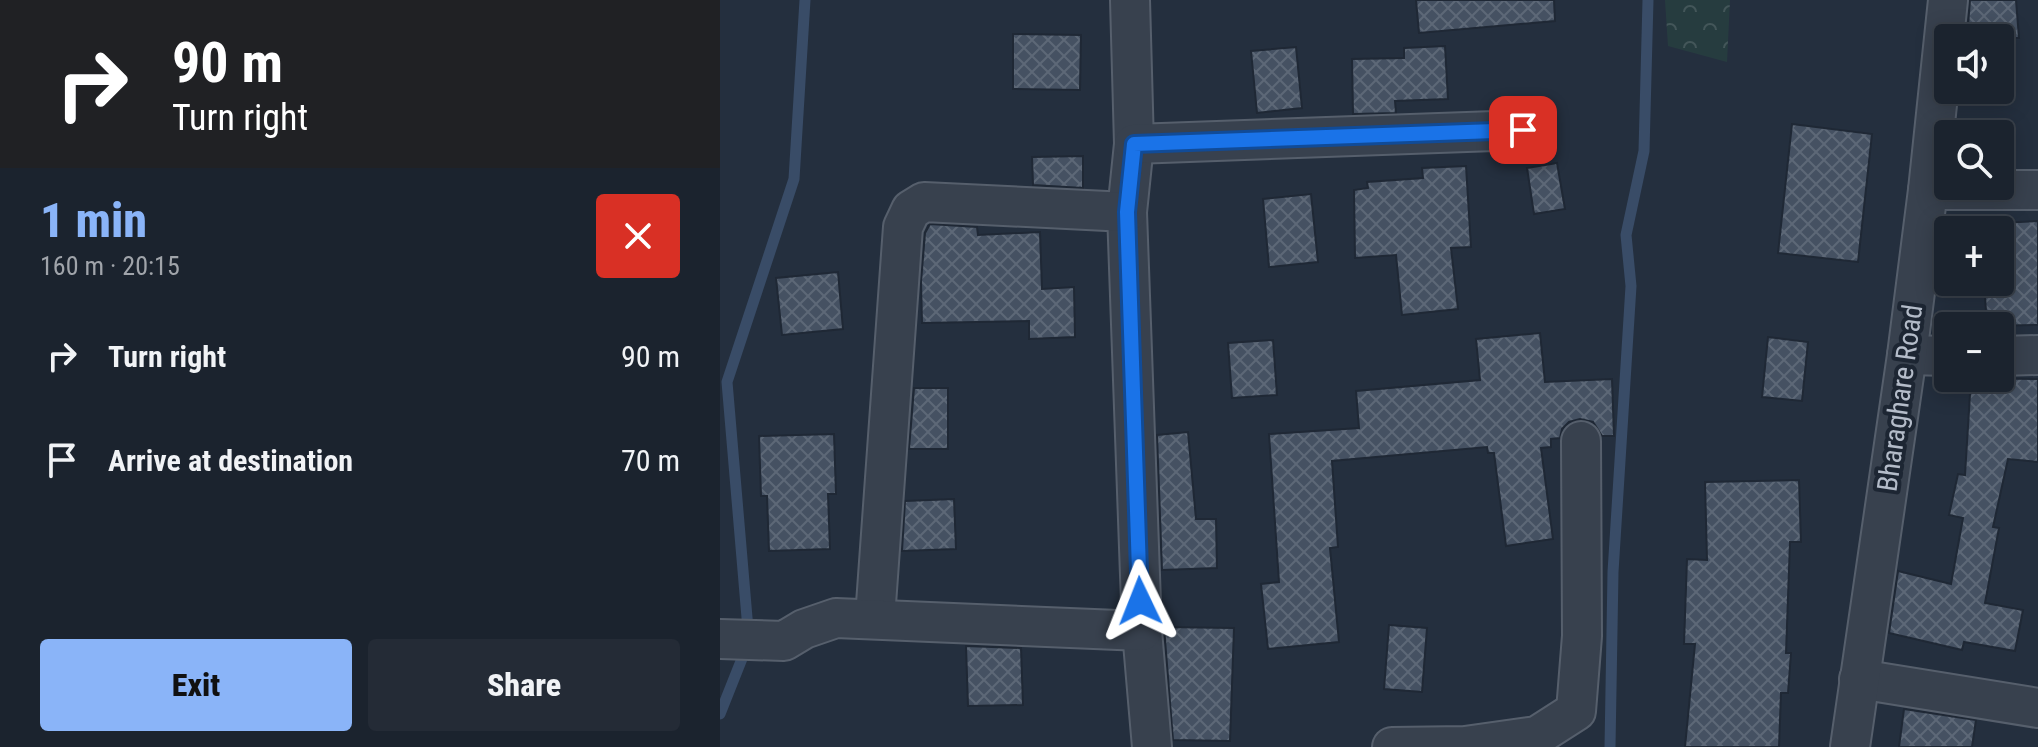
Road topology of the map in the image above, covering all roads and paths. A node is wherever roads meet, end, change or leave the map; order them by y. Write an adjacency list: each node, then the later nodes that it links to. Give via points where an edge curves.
1 (1130, 0): 4 (street)
2 (1948, 0): 5 (street, Bharaghare Road)
3 (1523, 130): 4 (street)
4 (1134, 144): 7 (street)
5 (1928, 190): 6 (street); 8 (street, Bharaghare Road)
6 (2038, 190)
7 (1127, 212): 13 (street, via 924,202 911,210 903,227); 14 (street)
8 (1907, 355): 10 (street); 16 (street, Bharaghare Road)
9 (2038, 355): 11 (street)
10 (1934, 356)
11 (2014, 356)
12 (1581, 441): 19 (street, via 1582,636 1576,711 1537,736 1465,746)
13 (875, 618): 14 (street); 15 (street, via 836,618 784,641)
14 (1142, 631): 18 (street)
15 (720, 639)
16 (1859, 679): 17 (street); 20 (street, Bharaghare Road)
17 (2038, 708)
18 (1152, 747)
19 (1392, 747)
20 (1850, 747)

